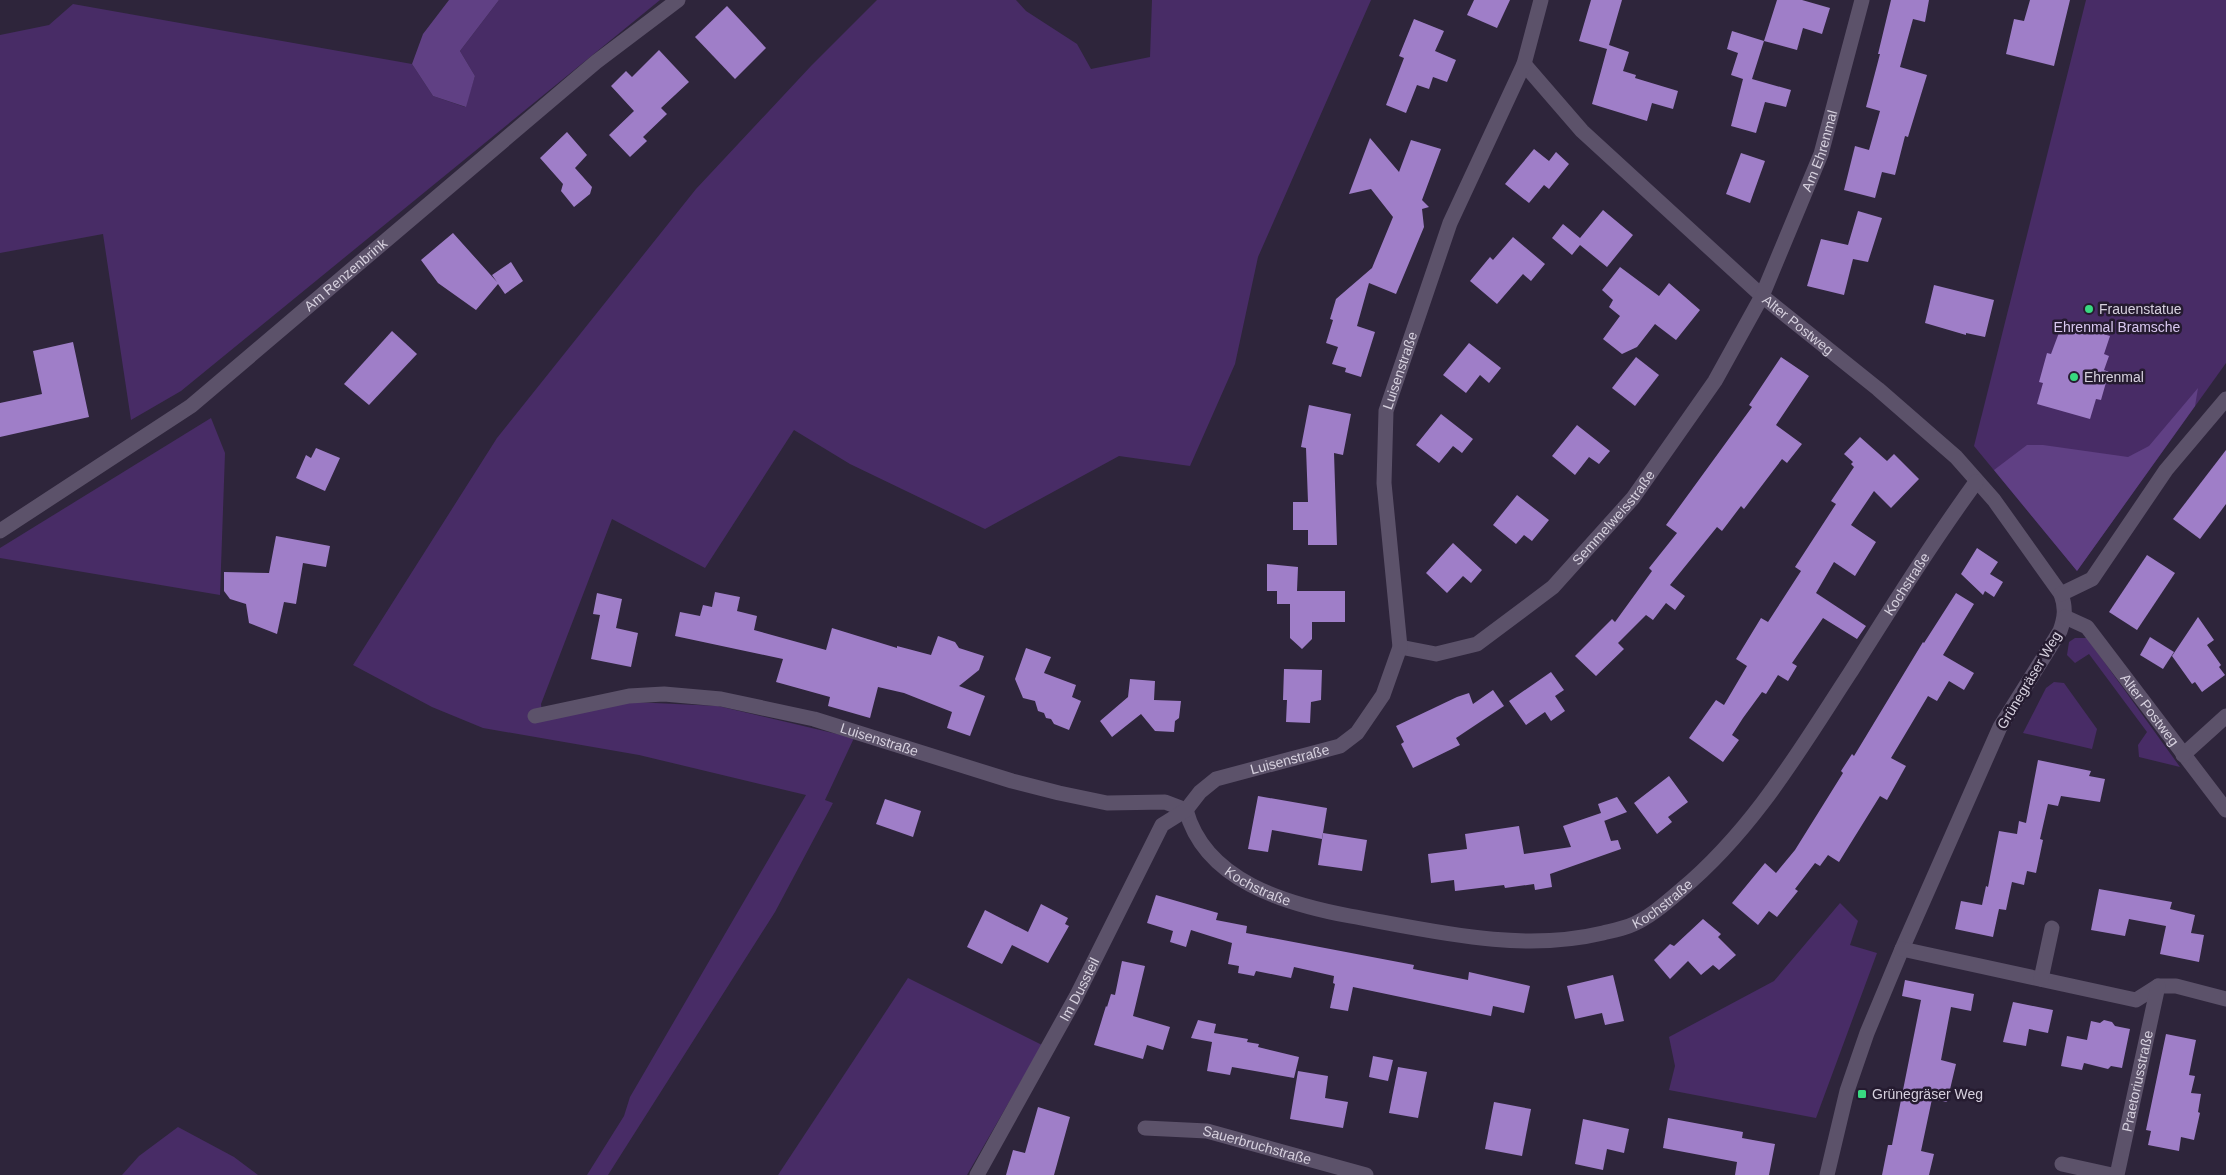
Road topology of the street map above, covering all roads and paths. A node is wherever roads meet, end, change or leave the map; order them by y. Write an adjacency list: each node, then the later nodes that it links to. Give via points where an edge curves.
1 (678, 0): 8 (street, Am Renzenbrink, via 596,62 191,406)
2 (1540, 0): 4 (street, Luisenstraße)
3 (1862, 0): 5 (street, Am Ehrenmal, via 1821,154)
4 (1524, 64): 5 (street, Alter Postweg, via 1582,131); 11 (street, Luisenstraße, via 1450,223 1386,411 1384,483)
5 (1762, 296): 7 (street, Alter Postweg, via 1878,389 1956,457); 11 (street, Semmelweisstraße, via 1715,381 1632,498 1553,587 1477,644 1436,654)
6 (2226, 398): 9 (street, via 2166,470 2092,579)
7 (1976, 482): 9 (street, Alter Postweg, via 1994,500); 15 (street, Kochstraße, via 1784,775 1738,837 1664,905 1630,926 1580,938 1537,942 1498,940 1337,914 1281,899 1247,884 1214,859 1191,826)
8 (0, 531)
9 (2061, 594): 10 (street, Grünegräser Weg)
10 (2065, 617): 14 (street, Alter Postweg, via 2087,627); 18 (street, Grünegräser Weg, via 2060,631 2000,727)
11 (1400, 648): 15 (street, Luisenstraße, via 1383,695 1357,733 1340,746 1216,779)
12 (535, 716): 15 (street, Luisenstraße, via 629,696 664,694 721,699 814,719 1059,793 1107,803 1165,802)
13 (2226, 716): 14 (street)
14 (2182, 755): 16 (street, Alter Postweg)
15 (1186, 810): 24 (street, Im Dussteil, via 1162,825 1076,997)
16 (2226, 810)
17 (2052, 928): 19 (street)
18 (1902, 949): 19 (street); 26 (street, Grünegräser Weg, via 1847,1091)
19 (2041, 979): 20 (street, via 2136,1000)
20 (2158, 986): 21 (street, via 2176,986); 28 (street, Praetoriusstraße)
21 (2226, 999)
22 (1145, 1128): 25 (street, Sauerbruchstraße, via 1207,1130)
23 (2062, 1164): 27 (street)
24 (976, 1175)
25 (1366, 1175)
26 (1827, 1175)
27 (2112, 1175)
28 (2117, 1175)

